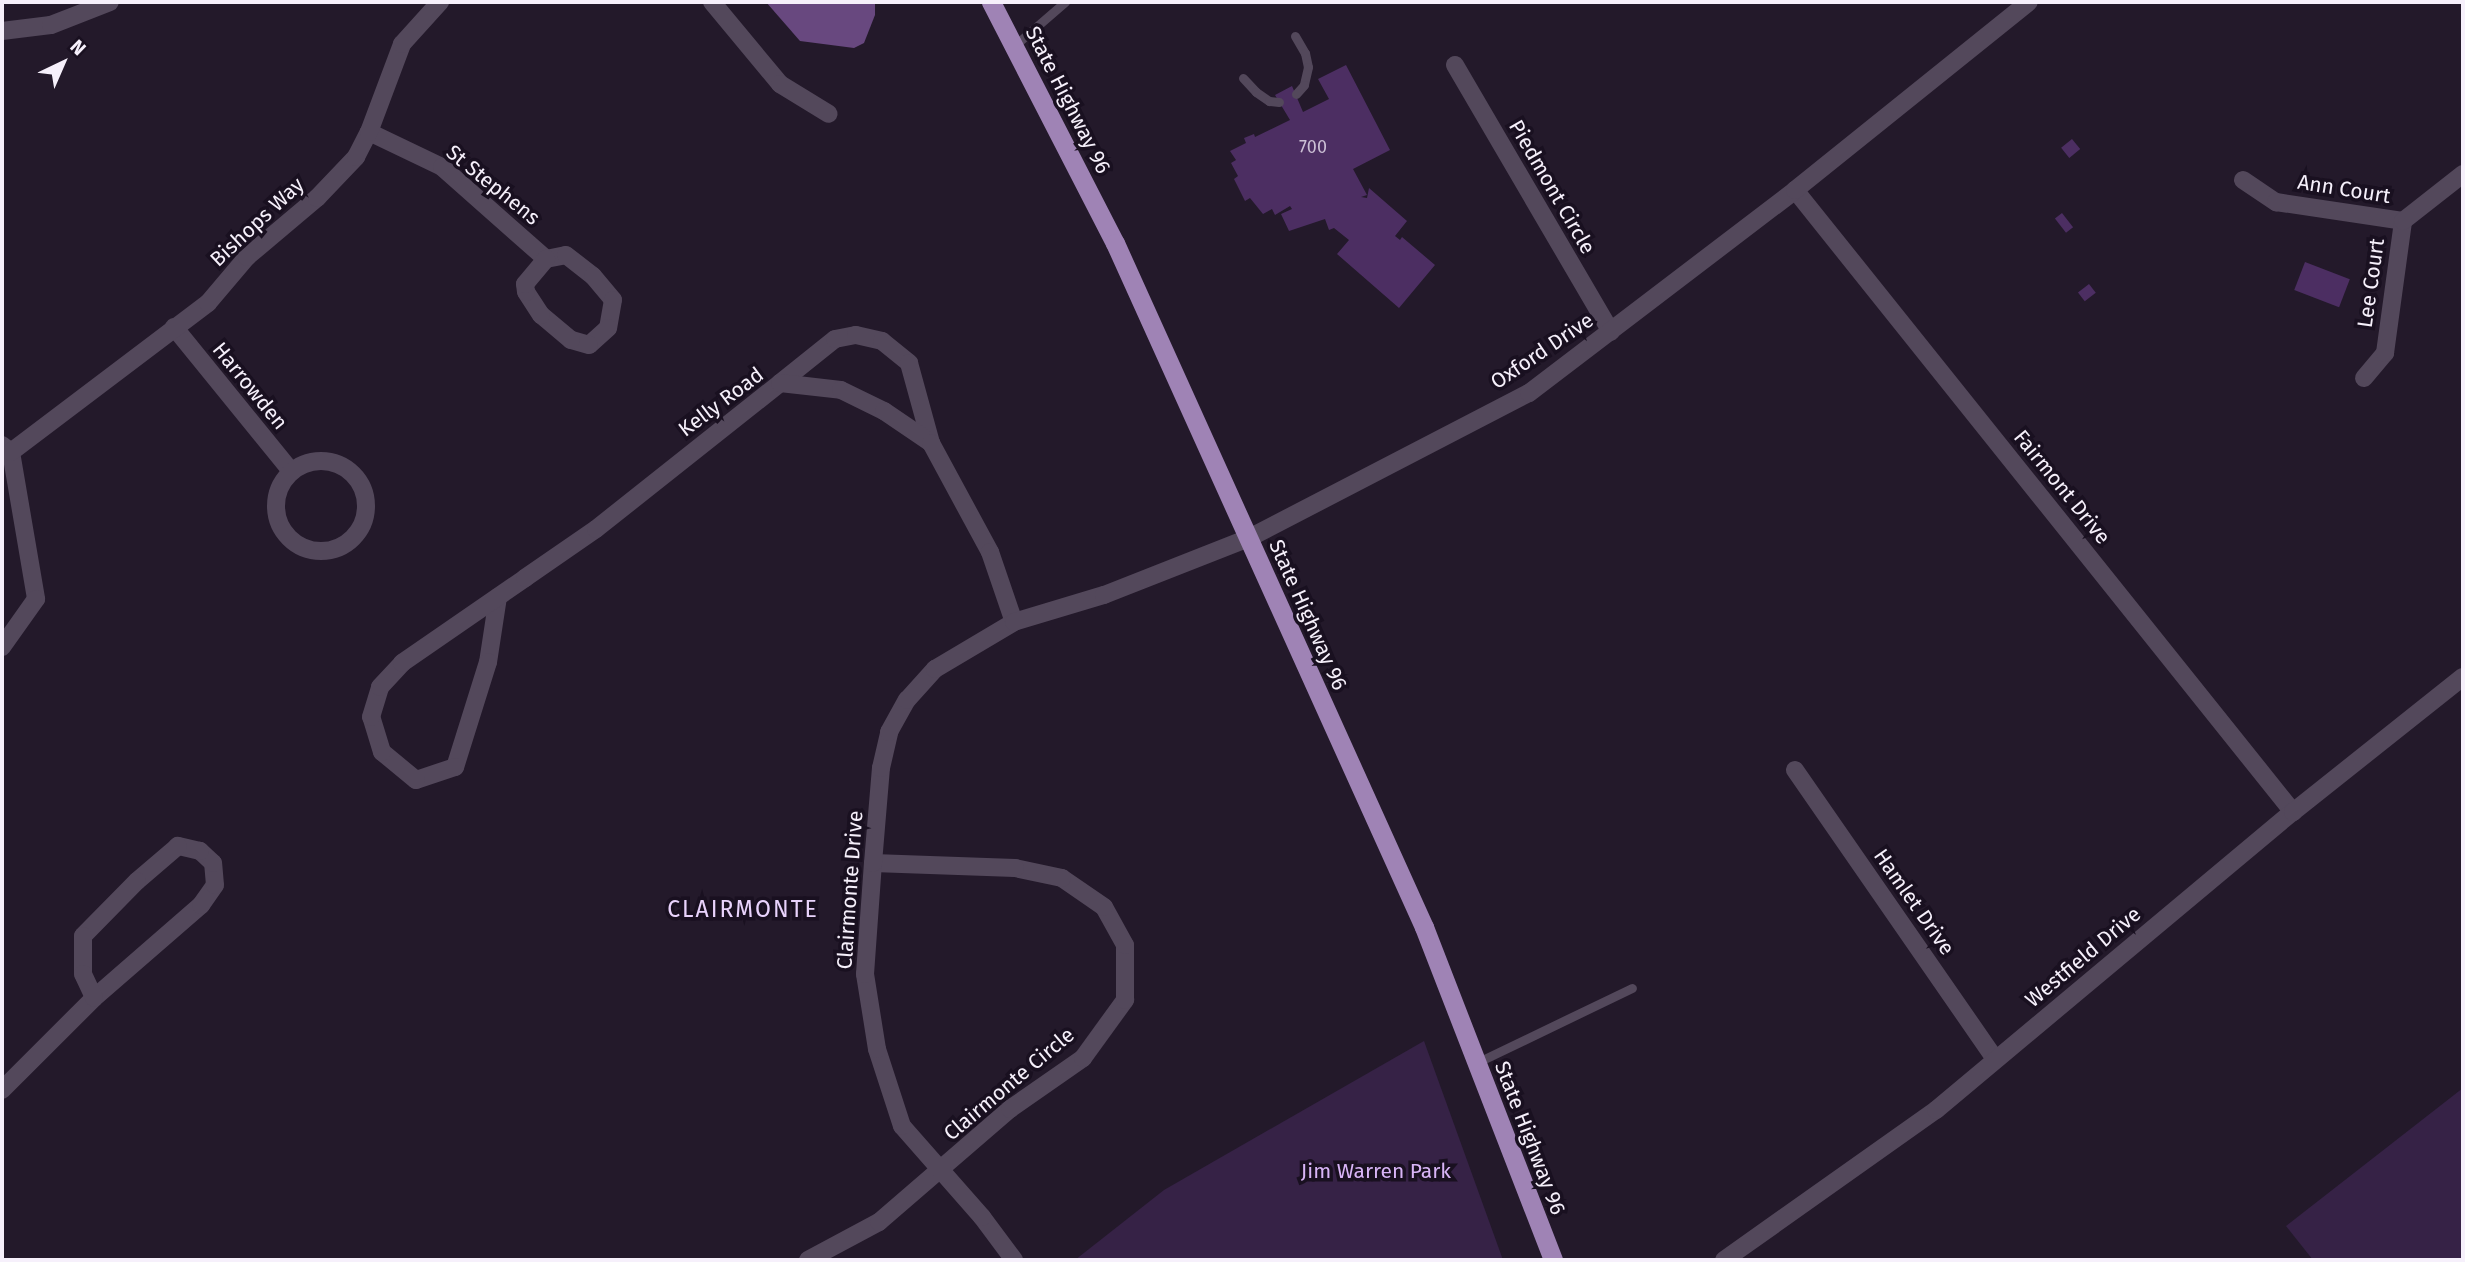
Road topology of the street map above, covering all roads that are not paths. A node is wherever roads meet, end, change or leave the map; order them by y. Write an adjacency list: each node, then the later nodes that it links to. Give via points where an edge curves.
1 (110, 2): 7 (street, via 51,25)
2 (440, 2): 15 (street, Bishops Way, via 402,44)
3 (712, 2): 14 (street, via 780,84)
4 (992, 2): 9 (main road, State Highway 96)
5 (1065, 2): 9 (lane)
6 (2029, 2): 18 (street, Oxford Drive)
7 (2, 31)
8 (1295, 36): 12 (lane, via 1308,67 1304,85)
9 (1015, 45): 28 (main road, State Highway 96, via 1115,243)
10 (1455, 65): 22 (street, Piedmont Circle)
11 (1244, 78): 13 (lane, via 1269,101)
12 (1296, 93)
13 (1279, 102)
14 (829, 114)
15 (369, 132): 20 (street, St Stephens, via 442,167); 21 (street, Bishops Way, via 356,157 317,198 247,257 208,303)
16 (2463, 174): 19 (street, Lee Court)
17 (2243, 180): 19 (street, Ann Court, via 2276,202)
18 (1795, 190): 22 (street, Oxford Drive); 34 (street, Fairmont Drive)
19 (2403, 221): 23 (street, Lee Court, via 2385,353)
20 (546, 259): 20 (street, via 566,255 593,276 613,300 608,328 589,345 571,340 541,315 526,292 525,284)
21 (174, 327): 26 (street, Bishops Way); 27 (street, Harrowden)
22 (1611, 332): 28 (street, Oxford Drive, via 1528,393)
23 (2364, 378)
24 (780, 383): 25 (street, Kelly Road, via 841,390 884,411); 25 (street, via 835,339 856,335 882,341 909,363); 29 (street, Kelly Road, via 596,529)
25 (931, 443): 30 (street, Kelly Road, via 990,552)
26 (6, 449): 31 (street, via 36,599)
27 (291, 471): 27 (street, via 305,463 328,461 360,481 366,511 362,527 352,539 326,551 298,545 287,536 279,524 276,502)
28 (1249, 538): 30 (street, Oxford Drive, via 1104,595); 39 (main road, State Highway 96, via 1424,927)
29 (498, 597): 29 (street, Kelly Road, via 402,663 380,687 371,717 382,752 416,780 454,767 488,662)
30 (1014, 622): 35 (street, Clairmonte Drive, via 935,669 907,700 888,732)
31 (2, 647)
32 (2463, 677): 34 (street, Westfield Drive)
33 (1795, 770): 38 (street, Hamlet Drive)
34 (2293, 812): 38 (street, Westfield Drive)
35 (873, 863): 41 (street, Clairmonte Drive, via 865,974 877,1049 902,1126); 41 (street, Clairmonte Circle, via 1015,868 1062,878 1104,907 1125,945 1125,1000 1083,1058 1010,1109)
36 (1632, 988): 39 (lane)
37 (94, 998): 37 (street, via 201,905 215,885 213,863 200,851 178,846 83,936 83,974); 40 (street)
38 (1995, 1059): 45 (street, Westfield Drive, via 1936,1110)
39 (1476, 1063): 44 (main road, State Highway 96)
40 (2, 1090)
41 (941, 1170): 42 (street, Clairmonte Circle, via 879,1222); 43 (street, Clairmonte Drive)
42 (808, 1260)
43 (1014, 1260)
44 (1553, 1260)
45 (1724, 1260)

